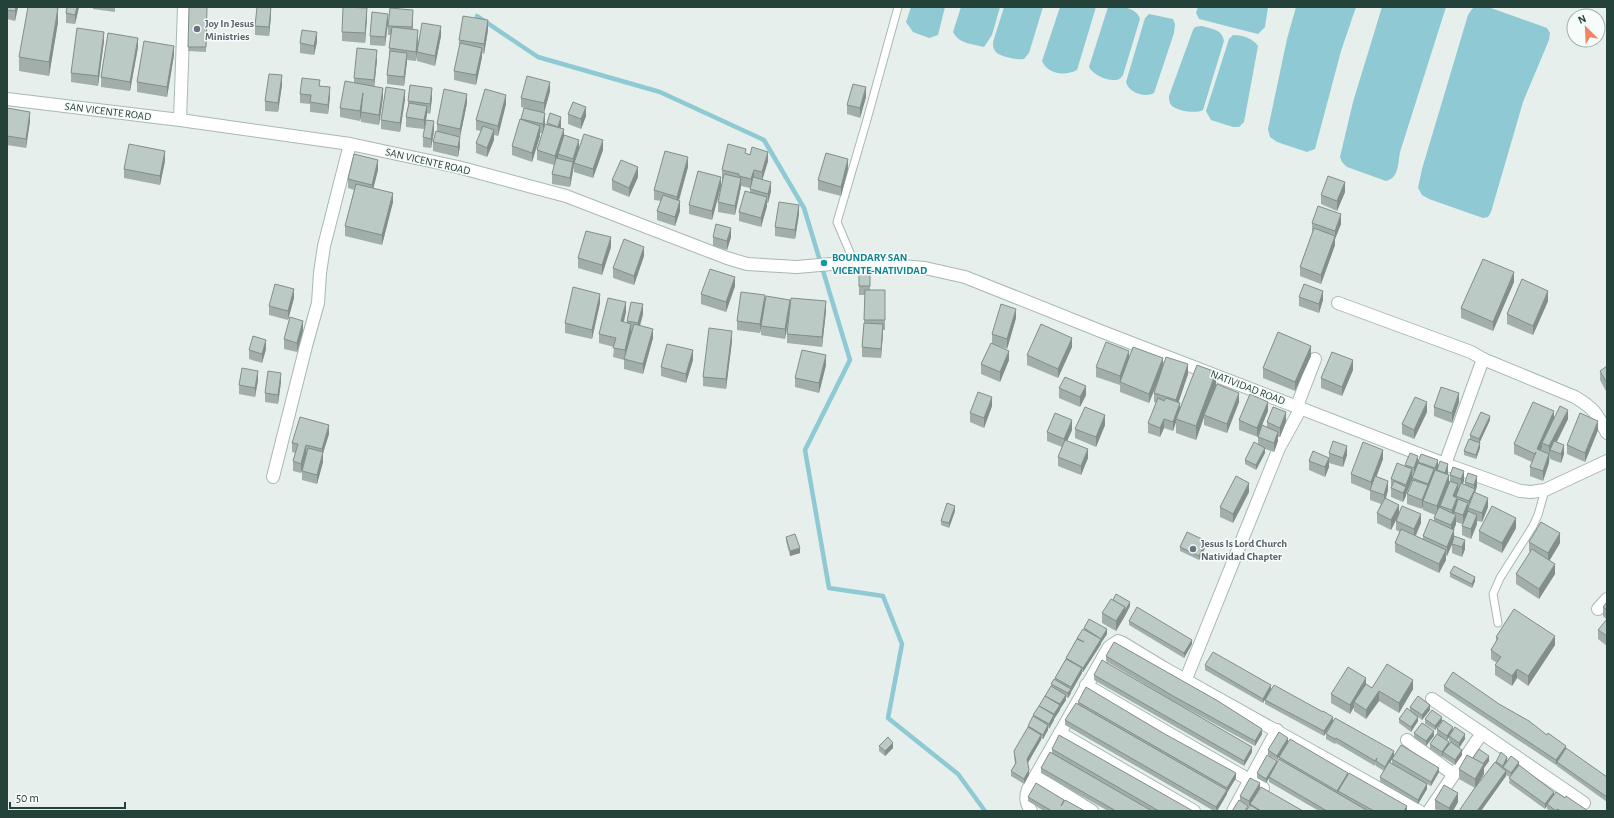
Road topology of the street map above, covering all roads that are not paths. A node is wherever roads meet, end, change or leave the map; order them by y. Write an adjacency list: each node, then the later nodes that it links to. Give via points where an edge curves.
1 (184, 7): 4 (street)
2 (898, 7): 6 (lane, via 837,222)
3 (7, 99): 4 (street, SAN VICENTE ROAD)
4 (180, 120): 5 (street, SAN VICENTE ROAD)
5 (350, 144): 7 (street, SAN VICENTE ROAD, via 458,167 566,196 747,264 797,267); 15 (street, via 324,246 318,303)
6 (854, 262): 7 (street, NATIVIDAD ROAD); 11 (street, NATIVIDAD ROAD, via 925,268 964,277)
7 (836, 265)
8 (1338, 303): 10 (street)
9 (1315, 359): 11 (street)
10 (1483, 359): 12 (street, via 1580,400 1590,406); 14 (street)
11 (1299, 407): 14 (street, NATIVIDAD ROAD); 20 (street, via 1279,448)
12 (1607, 433)
13 (1607, 461): 16 (street, NATIVIDAD ROAD)
14 (1445, 464): 16 (street, NATIVIDAD ROAD, via 1520,491)
15 (273, 477)
16 (1545, 490): 19 (lane, via 1533,526 1500,578 1493,594)
17 (1607, 599): 18 (street)
18 (1598, 609)
19 (1498, 623)
20 (1186, 679): 21 (street, via 1118,641 1109,647); 23 (street)
21 (1086, 685): 24 (street); 29 (street)
22 (1432, 699): 25 (street)
23 (1277, 730): 29 (street); 36 (street)
24 (1060, 733): 28 (street); 34 (street)
25 (1482, 733): 27 (street); 31 (street)
26 (1407, 740): 27 (street)
27 (1453, 774): 37 (street)
28 (1036, 776): 32 (street, via 1026,796); 33 (street)
29 (1249, 780): 30 (street); 35 (street)
30 (1276, 796)
31 (1584, 803)
32 (1031, 811)
33 (1092, 811)
34 (1194, 811)
35 (1233, 811)
36 (1419, 811)
37 (1429, 811)

